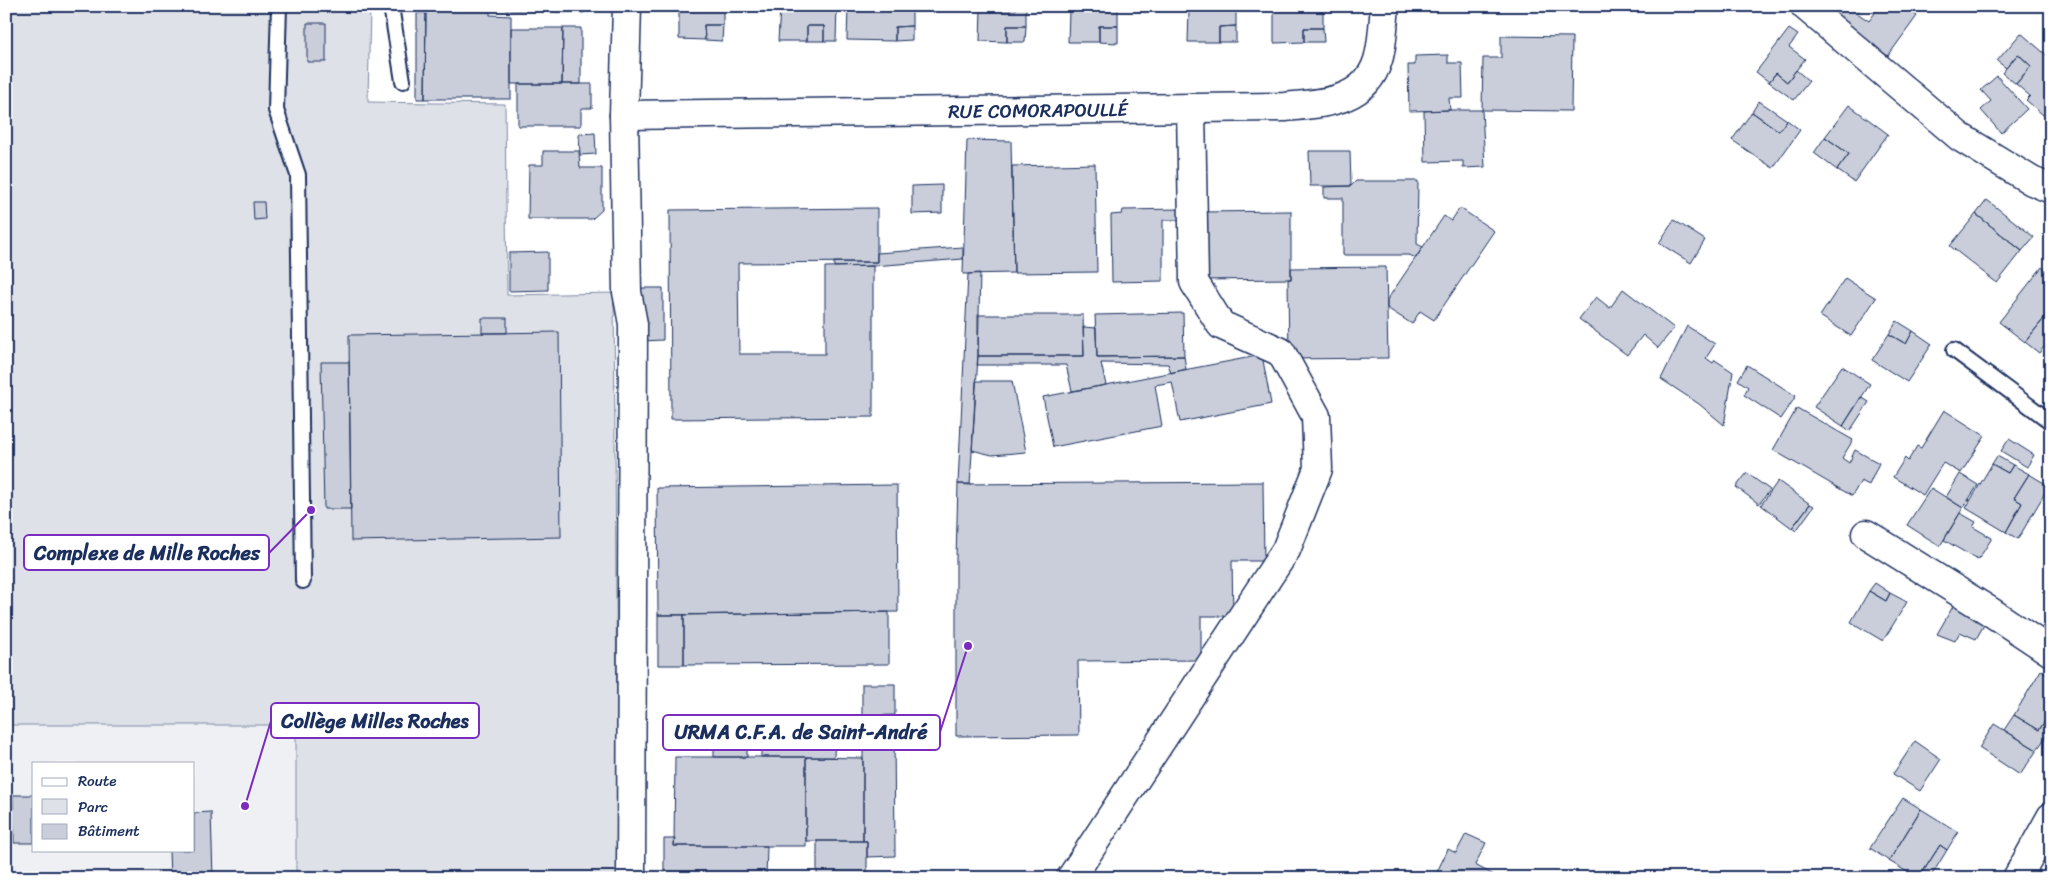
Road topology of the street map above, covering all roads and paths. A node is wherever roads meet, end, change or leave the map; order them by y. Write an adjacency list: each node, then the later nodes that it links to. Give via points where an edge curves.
1 (279, 6): 13 (lane, via 276,110 298,175)
2 (391, 6): 6 (lane)
3 (627, 6): 8 (street)
4 (1385, 6): 7 (street, RUE COMORAPOULLÉ, via 1378,59 1370,81 1353,93 1326,103)
5 (1805, 6): 9 (street, via 1960,137 2032,181)
6 (403, 81)
7 (1191, 108): 8 (street, RUE COMORAPOULLÉ); 17 (street, via 1194,282 1221,325 1281,352 1316,416 1318,468 1286,550)
8 (624, 115): 16 (street, via 627,292 633,324)
9 (2051, 188)
10 (1954, 350): 11 (lane)
11 (2051, 422)
12 (1866, 534): 14 (street)
13 (303, 581)
14 (2051, 652)
15 (2051, 818): 18 (street)
16 (631, 878)
17 (1071, 878)
18 (2016, 878)

